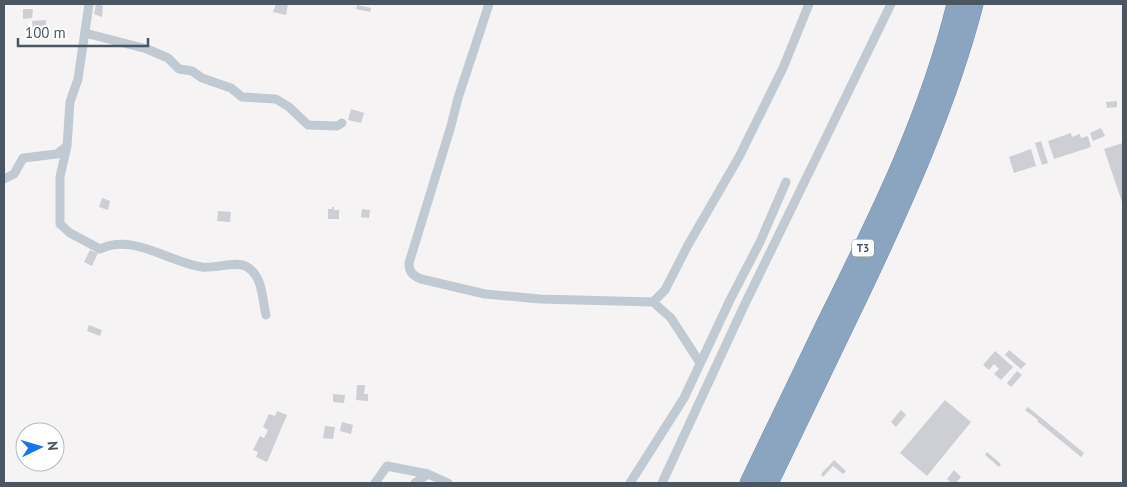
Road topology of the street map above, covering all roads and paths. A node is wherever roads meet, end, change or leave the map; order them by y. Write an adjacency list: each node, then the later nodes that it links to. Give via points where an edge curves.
1 (89, 4): 7 (street)
2 (489, 4): 12 (street, via 458,98 409,271 421,279 485,294)
3 (808, 4): 12 (street, via 783,68 739,157 665,290)
4 (891, 4): 20 (street)
5 (956, 4): 21 (highway, T3, via 927,99 889,192)
6 (974, 4): 22 (highway, T3, via 936,122 900,207)
7 (85, 33): 8 (street, via 147,49 168,58 179,69 192,71 231,88 242,97 276,99 308,125 337,126); 9 (street, via 78,79 70,102)
8 (342, 123)
9 (68, 146): 10 (street, via 57,154 23,158 14,174); 13 (street, via 60,176 60,224 70,233 100,249 110,244 133,244 203,268 248,267 262,287)
10 (4, 179)
11 (786, 182): 14 (street)
12 (653, 302): 14 (street, via 671,318)
13 (266, 315)
14 (700, 363): 19 (street, via 684,398)
15 (428, 474): 16 (street, via 387,466); 17 (street); 18 (street)
16 (375, 483)
17 (415, 483)
18 (448, 483)
19 (630, 483)
20 (662, 483)
21 (749, 483)
22 (769, 483)

